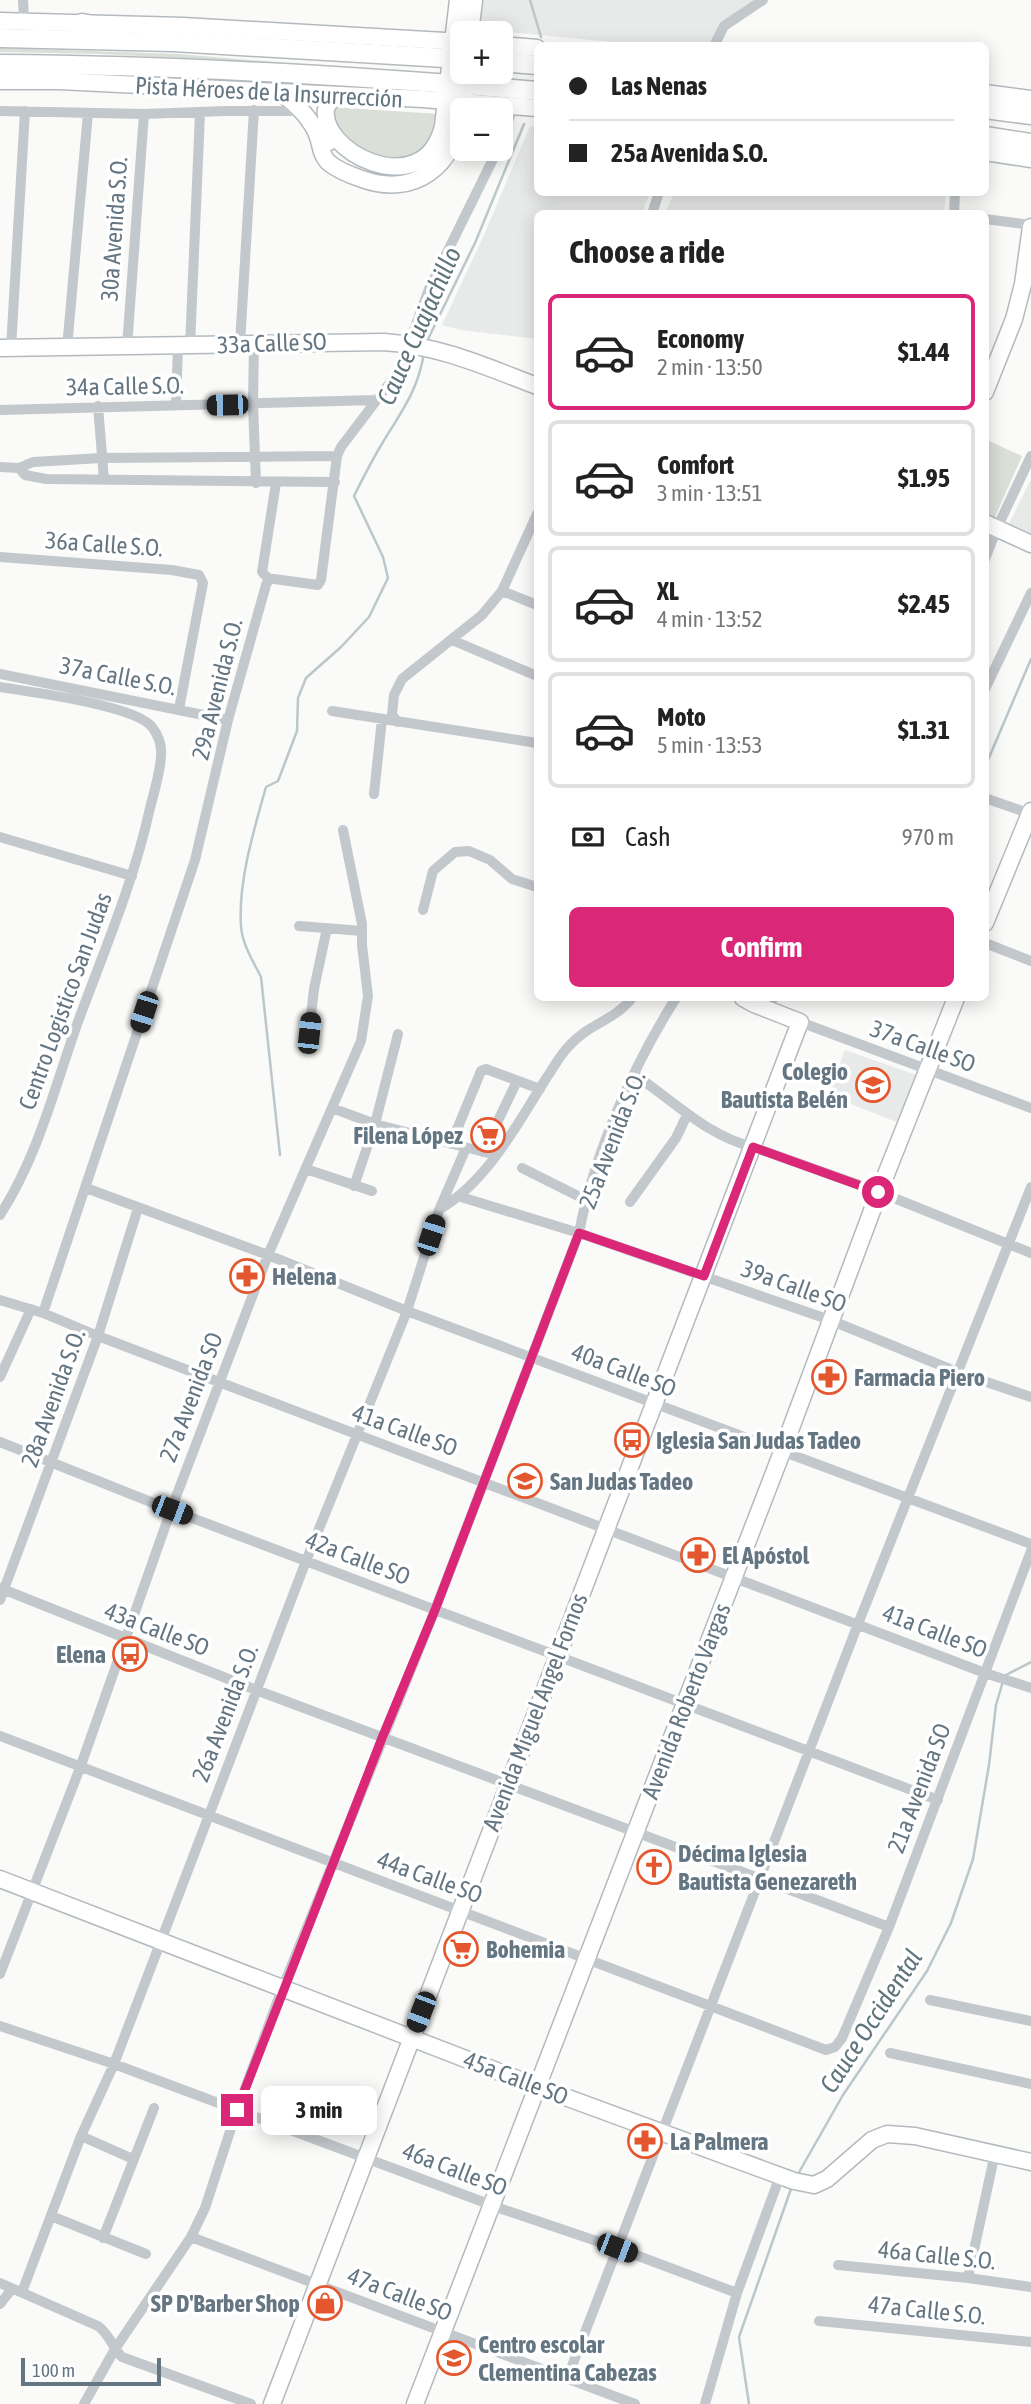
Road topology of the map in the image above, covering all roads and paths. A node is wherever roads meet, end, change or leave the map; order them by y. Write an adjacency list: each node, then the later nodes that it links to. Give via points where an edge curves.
1 (23, 0): 8 (street)
2 (458, 0): 6 (street)
3 (474, 0): 7 (street)
4 (764, 0): 11 (street, via 724,26)
5 (0, 21): 8 (street, Pista Héroes de la Insurrección)
6 (458, 21)
7 (471, 21)
8 (24, 22): 9 (street, Pista Héroes de la Insurrección)
9 (82, 23): 12 (main road, via 124,33); 19 (street, Pista Héroes de la Insurrección, via 195,27)
10 (0, 38): 12 (main road, Pista Héroes de la Insurrección)
11 (716, 42)
12 (251, 46): 20 (main road, Pista Héroes de la Insurrección)
13 (513, 46): 14 (street)
14 (534, 48)
15 (513, 63): 17 (main road)
16 (0, 64): 18 (main road, Pista Héroes de la Insurrección)
17 (534, 65)
18 (197, 70): 21 (main road, Pista Héroes de la Insurrección); 23 (street, via 66,71)
19 (450, 78)
20 (450, 78)
21 (450, 79)
22 (450, 80): 31 (street, Pista Héroes de la Insurrección)
23 (0, 81): 29 (street, Pista Héroes de la Insurrección)
24 (456, 84): 45 (street, via 436,144 410,166 374,163)
25 (457, 84): 45 (street, via 455,140 445,158 413,181 394,185 370,182 342,171 330,164)
26 (471, 84): 33 (street, Pista Héroes de la Insurrección)
27 (490, 84): 28 (main road, Pista Héroes de la Insurrección)
28 (534, 91)
29 (279, 92): 31 (street, Pista Héroes de la Insurrección); 34 (street)
30 (989, 94): 32 (street)
31 (337, 95): 45 (street, via 327,105 325,122)
32 (1031, 99)
33 (534, 107)
34 (299, 108): 35 (street); 45 (street)
35 (254, 110): 40 (street); 51 (street)
36 (989, 110): 42 (main road)
37 (0, 111): 38 (street)
38 (25, 111): 39 (street); 55 (street)
39 (88, 113): 41 (street); 56 (street)
40 (200, 113): 41 (street); 53 (street)
41 (144, 114): 54 (street, 30a Avenida S.O.)
42 (1031, 115)
43 (989, 137): 44 (main road)
44 (1031, 143)
45 (331, 146)
46 (989, 153): 47 (street)
47 (1031, 159)
48 (492, 161): 52 (street, via 429,289)
49 (989, 220): 50 (street)
50 (1031, 226): 57 (street, via 1014,319)
51 (247, 344): 52 (street, 33a Calle SO, via 351,341); 53 (street, 33a Calle SO); 60 (street)
52 (418, 345): 58 (street, 33a Calle SO); 59 (street)
53 (184, 346): 54 (street, 33a Calle SO); 61 (street)
54 (127, 347): 56 (street, 33a Calle SO)
55 (5, 348): 56 (street, 33a Calle SO)
56 (67, 348)
57 (989, 382)
58 (534, 385)
59 (376, 400): 60 (street, 34a Calle S.O.); 64 (street)
60 (253, 404): 61 (street, 34a Calle S.O.); 66 (street)
61 (176, 405): 62 (street, 34a Calle S.O.)
62 (98, 406): 63 (street, 34a Calle S.O.); 67 (street)
63 (0, 410)
64 (337, 456): 66 (street); 71 (street)
65 (1031, 456): 74 (street)
66 (254, 457): 67 (street); 72 (street)
67 (101, 458): 69 (street, via 33,462); 70 (street)
68 (0, 467): 69 (street)
69 (19, 468): 70 (street, via 25,475 46,479)
70 (104, 480): 72 (street)
71 (335, 482): 73 (street); 78 (street, via 318,585)
72 (256, 483): 73 (street)
73 (276, 483): 78 (street, via 262,572)
74 (991, 525): 76 (street)
75 (533, 531): 79 (street)
76 (1031, 544)
77 (0, 557): 87 (street, 36a Calle S.O., via 199,575 202,579)
78 (269, 579): 90 (street, 29a Avenida S.O.)
79 (502, 591): 81 (street); 82 (street)
80 (1031, 593): 85 (street)
81 (534, 604)
82 (452, 640): 84 (street); 91 (street, via 402,679 391,708)
83 (0, 674): 87 (street, 37a Calle S.O.)
84 (534, 675)
85 (989, 681)
86 (0, 687): 98 (street, Centro Logistico San Judas, via 121,711 151,725 160,740 161,756)
87 (179, 709): 90 (street, 37a Calle S.O.)
88 (332, 711): 89 (street)
89 (382, 719): 91 (street); 93 (street)
90 (228, 720): 131 (street, 29a Avenida S.O., via 195,860)
91 (398, 722): 92 (street)
92 (534, 742)
93 (374, 794)
94 (989, 798): 95 (street)
95 (1031, 813): 101 (street)
96 (343, 830): 104 (street, 27a Avenida SO)
97 (0, 837): 98 (street, Centro Logistico San Judas)
98 (132, 876): 139 (street, Centro Logistico San Judas, via 32,1153)
99 (534, 886): 100 (street, via 512,879 490,860 469,851 455,852 433,871)
100 (423, 910)
101 (989, 913)
102 (299, 926): 103 (street)
103 (327, 928): 104 (street); 112 (street)
104 (362, 931): 118 (street, 27a Avenida SO, via 368,996 361,1041)
105 (989, 945): 106 (street)
106 (1031, 961)
107 (629, 1001): 117 (street, via 611,1017 583,1031 566,1048)
108 (674, 1001): 115 (street, 25a Avenida S.O.)
109 (754, 1001): 111 (street)
110 (955, 1001): 114 (street, Avenida Roberto Vargas)
111 (800, 1022): 114 (street, 37a Calle SO); 123 (street, Avenida Miguel Angel Fornos)
112 (309, 1033)
113 (398, 1034): 121 (street)
114 (929, 1071): 119 (street, 37a Calle SO); 133 (street, Avenida Roberto Vargas)
115 (635, 1075): 120 (street); 135 (street, 25a Avenida S.O.)
116 (517, 1081): 117 (street); 122 (street, via 481,1071); 125 (street)
117 (540, 1089): 126 (street)
118 (332, 1108): 121 (street); 128 (street, 27a Avenida SO)
119 (1031, 1108)
120 (687, 1115): 123 (street, via 733,1142); 136 (street)
121 (375, 1124): 122 (street); 129 (street)
122 (451, 1144): 124 (street)
123 (753, 1147): 133 (street); 144 (street, Avenida Miguel Angel Fornos)
124 (466, 1148): 125 (street); 138 (street, 26a Avenida S.O.)
125 (483, 1152): 126 (street)
126 (496, 1155): 134 (street)
127 (522, 1168): 135 (street)
128 (306, 1169): 129 (street); 143 (street, 27a Avenida SO)
129 (354, 1185): 132 (street)
130 (1031, 1187): 141 (street)
131 (86, 1188): 137 (street, 40a Calle SO); 148 (street, 29a Avenida S.O.)
132 (372, 1191)
133 (878, 1192): 141 (street); 149 (street, Avenida Roberto Vargas)
134 (461, 1197): 138 (street); 140 (street, 39a Calle SO)
135 (586, 1200): 140 (street, 25a Avenida S.O.)
136 (630, 1202)
137 (138, 1208): 143 (street, 40a Calle SO); 150 (street, 28a Avenida S.O.)
138 (439, 1210): 147 (street, 26a Avenida S.O.)
139 (0, 1215)
140 (579, 1233): 144 (street, 39a Calle SO); 151 (street, 25a Avenida S.O.)
141 (1009, 1244): 142 (street); 152 (street)
142 (1031, 1253)
143 (268, 1255): 147 (street, 40a Calle SO); 154 (street, 27a Avenida SO)
144 (704, 1276): 149 (street, 39a Calle SO); 156 (street, Avenida Miguel Angel Fornos)
145 (0, 1300): 146 (street, 41a Calle SO)
146 (32, 1309): 148 (street, 41a Calle SO); 153 (street)
147 (407, 1311): 151 (street, 40a Calle SO); 157 (street, 26a Avenida S.O.)
148 (43, 1313): 150 (street, 41a Calle SO)
149 (830, 1320): 152 (street, 39a Calle SO); 159 (street, Avenida Roberto Vargas)
150 (98, 1336): 154 (street, 41a Calle SO); 160 (street, 28a Avenida S.O.)
151 (531, 1357): 156 (street, 40a Calle SO); 161 (street, 25a Avenida S.O.)
152 (957, 1372): 155 (street, 39a Calle SO); 162 (street)
153 (0, 1377)
154 (219, 1382): 157 (street, 41a Calle SO); 163 (street, 27a Avenida SO)
155 (1031, 1397)
156 (654, 1404): 159 (street, 40a Calle SO); 164 (street, Avenida Miguel Angel Fornos)
157 (357, 1435): 161 (street, 41a Calle SO); 167 (street, 26a Avenida S.O.)
158 (0, 1442): 160 (street, 42a Calle SO)
159 (782, 1452): 162 (street, 40a Calle SO); 168 (street, Avenida Roberto Vargas)
160 (51, 1461): 163 (street, 42a Calle SO); 169 (street, 28a Avenida S.O.)
161 (483, 1482): 164 (street, 41a Calle SO); 170 (street, 25a Avenida S.O.)
162 (908, 1499): 165 (street, 40a Calle SO); 171 (street)
163 (172, 1510): 167 (street, 42a Calle SO); 172 (street, 27a Avenida SO)
164 (605, 1528): 168 (street, 41a Calle SO); 173 (street, Avenida Miguel Angel Fornos)
165 (1031, 1544)
166 (1031, 1551): 174 (street, 21a Avenida SO)
167 (306, 1561): 170 (street, 42a Calle SO); 176 (street, 26a Avenida S.O.)
168 (733, 1577): 171 (street, 41a Calle SO); 177 (street, Avenida Roberto Vargas)
169 (1, 1593): 172 (street, 43a Calle SO)
170 (435, 1610): 173 (street, 42a Calle SO); 179 (street, 25a Avenida S.O.)
171 (858, 1624): 174 (street, 41a Calle SO); 180 (street)
172 (127, 1641): 176 (street, 43a Calle SO); 181 (street, 27a Avenida SO)
173 (557, 1656): 177 (street, 42a Calle SO); 182 (street, Avenida Miguel Angel Fornos)
174 (985, 1673): 175 (street, 41a Calle SO); 183 (street, 21a Avenida SO)
175 (1031, 1688)
176 (256, 1690): 179 (street, 43a Calle SO); 184 (street, 26a Avenida S.O.)
177 (685, 1704): 180 (street, 42a Calle SO); 185 (street, Avenida Roberto Vargas)
178 (0, 1736): 181 (street, 44a Calle SO)
179 (382, 1738): 182 (street, 43a Calle SO); 186 (street, 25a Avenida S.O.)
180 (809, 1750): 183 (street, 42a Calle SO); 187 (street)
181 (80, 1768): 184 (street, 44a Calle SO); 189 (street, 27a Avenida SO)
182 (508, 1784): 185 (street, 43a Calle SO); 190 (street, Avenida Miguel Angel Fornos)
183 (938, 1800): 191 (street, 21a Avenida SO)
184 (209, 1816): 186 (street, 44a Calle SO); 192 (street, 26a Avenida S.O.)
185 (636, 1832): 187 (street, 43a Calle SO); 193 (street, Avenida Roberto Vargas)
186 (334, 1863): 190 (street, 44a Calle SO); 195 (street, 25a Avenida S.O.)
187 (761, 1878): 191 (street, 43a Calle SO); 197 (street)
188 (0, 1879): 189 (street, 45a Calle SO)
189 (31, 1891): 192 (street, 45a Calle SO); 194 (street, 27a Avenida SO)
190 (460, 1910): 193 (street, 44a Calle SO); 200 (street, Avenida Miguel Angel Fornos)
191 (889, 1927): 201 (street, 21a Avenida SO)
192 (161, 1940): 195 (street, 45a Calle SO); 203 (street, 26a Avenida S.O.)
193 (588, 1959): 197 (street, 44a Calle SO); 205 (street, Avenida Roberto Vargas)
194 (0, 1974)
195 (282, 1989): 200 (street, 45a Calle SO); 207 (street, 25a Avenida S.O.)
196 (930, 2000): 198 (street)
197 (710, 2008): 201 (street, 44a Calle SO, via 826,2050); 208 (street)
198 (1031, 2021)
199 (0, 2026): 203 (street, 46a Calle SO)
200 (411, 2038): 205 (street, 45a Calle SO); 211 (street, Avenida Miguel Angel Fornos)
201 (842, 2038)
202 (890, 2053): 204 (street)
203 (114, 2064): 207 (street, 46a Calle SO); 209 (street, 26a Avenida S.O.)
204 (1031, 2084)
205 (538, 2087): 208 (street, 45a Calle SO); 215 (street, Avenida Roberto Vargas)
206 (153, 2108): 212 (street)
207 (237, 2110): 211 (street, 46a Calle SO); 217 (street, 25a Avenida S.O.)
208 (663, 2133): 214 (street, 45a Calle SO); 219 (street)
209 (81, 2136): 212 (street); 216 (street, 26a Avenida S.O.)
210 (995, 2153): 213 (street, 45a Calle SO); 214 (street, 45a Calle SO, via 887,2134 872,2140 814,2185); 222 (street)
211 (366, 2157): 215 (street, 46a Calle SO); 224 (street, Avenida Miguel Angel Fornos)
212 (133, 2159): 218 (street)
213 (1031, 2162)
214 (780, 2176): 227 (street)
215 (492, 2206): 219 (street, 46a Calle SO); 230 (street, Avenida Roberto Vargas)
216 (51, 2216): 218 (street); 226 (street, 26a Avenida S.O.)
217 (191, 2237): 224 (street, 47a Calle SO); 232 (street, 25a Avenida S.O.)
218 (103, 2238): 220 (street)
219 (617, 2248): 227 (street, 46a Calle SO); 233 (street)
220 (146, 2254)
221 (838, 2265): 222 (street, 46a Calle S.O.)
222 (968, 2278): 225 (street, 46a Calle S.O.)
223 (0, 2283): 226 (street)
224 (317, 2285): 230 (street, 47a Calle SO); 236 (street, Avenida Miguel Angel Fornos)
225 (1031, 2287)
226 (17, 2290): 228 (street, 26a Avenida S.O.); 232 (street, via 98,2326 108,2334)
227 (737, 2293): 239 (street)
228 (0, 2304)
229 (819, 2321): 231 (street, 47a Calle S.O.)
230 (442, 2332): 233 (street, 47a Calle SO); 237 (street, Avenida Roberto Vargas)
231 (1031, 2342)
232 (115, 2350): 234 (street, 25a Avenida S.O.); 235 (street, via 122,2357)
233 (567, 2379): 238 (street, 47a Calle SO)
234 (84, 2404)
235 (251, 2404)
236 (272, 2404)
237 (415, 2404)
238 (635, 2404)
239 (705, 2404)

